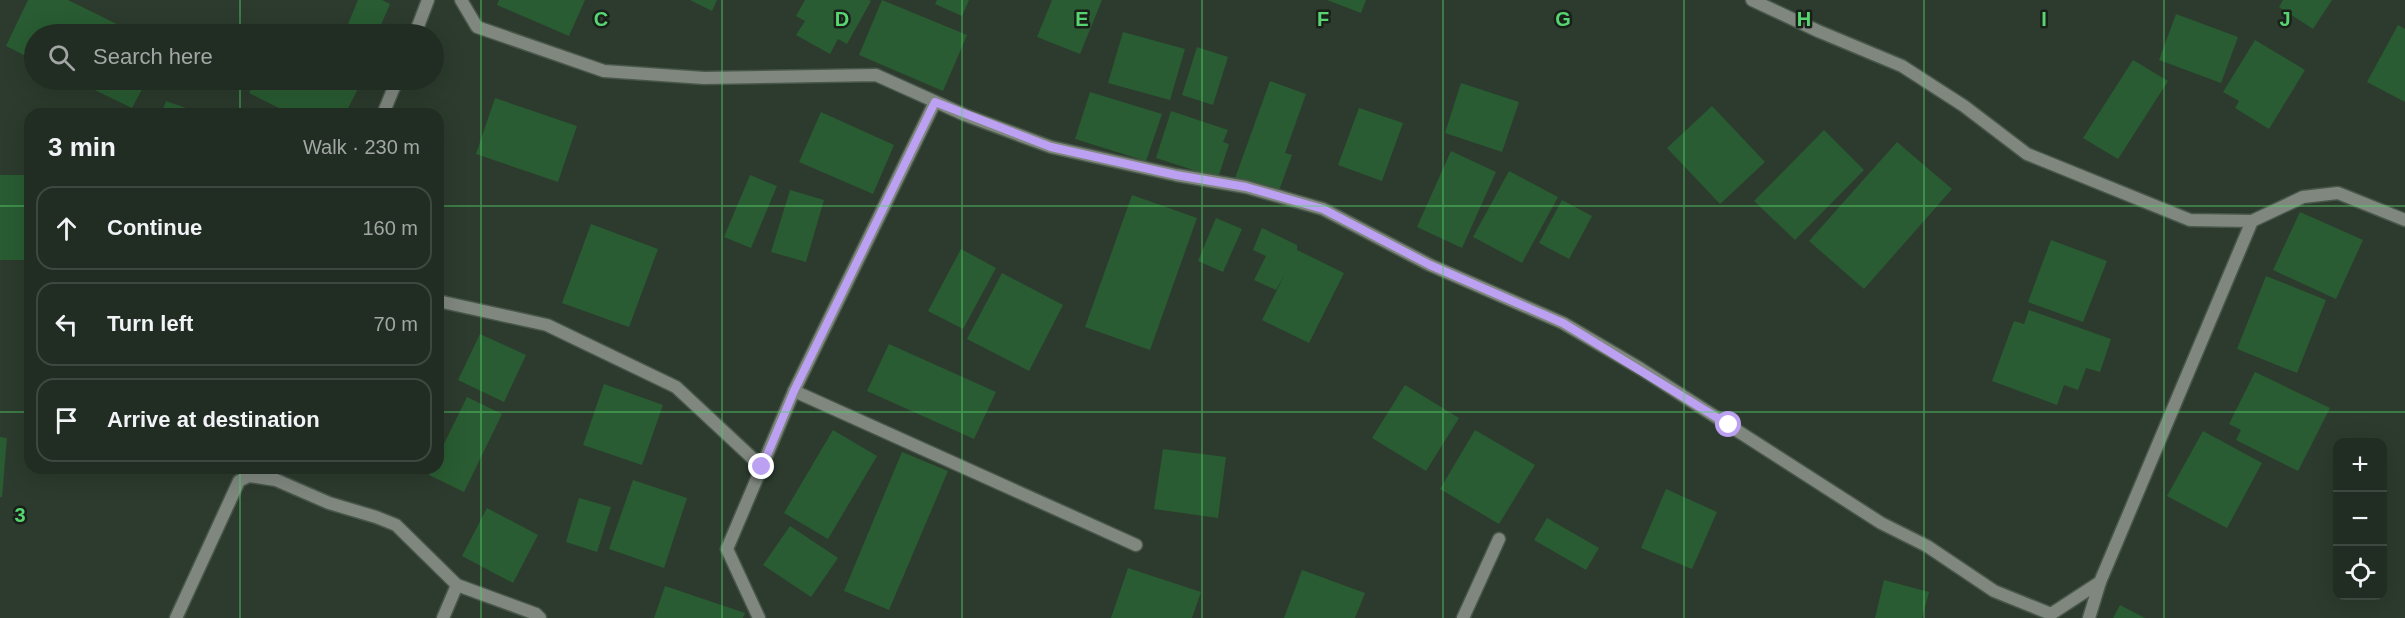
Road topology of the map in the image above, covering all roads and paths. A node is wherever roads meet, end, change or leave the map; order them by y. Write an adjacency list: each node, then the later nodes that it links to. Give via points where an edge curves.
1 (428, 0): 4 (street)
2 (461, 0): 6 (street, via 477,27 604,71 704,78 876,75)
3 (1752, 0): 9 (street, via 1902,66 2027,154 2190,220)
4 (419, 24)
5 (393, 90): 7 (street)
6 (935, 102): 11 (street); 17 (street, via 1051,147 1246,187 1323,209 1430,265 1563,323 1994,591 2051,614)
7 (386, 108)
8 (2405, 220): 9 (street, via 2338,193 2302,197)
9 (2252, 221): 17 (street)
10 (444, 302): 12 (street, via 547,325 676,387)
11 (794, 391): 12 (street); 16 (street)
12 (762, 467): 22 (street, via 727,549)
13 (242, 474): 14 (street)
14 (239, 481): 18 (street, via 249,476 276,480 396,525); 19 (street)
15 (1498, 539): 23 (street)
16 (1136, 545)
17 (2100, 582): 24 (street)
18 (457, 585): 20 (street); 21 (street)
19 (176, 618)
20 (443, 618)
21 (540, 618)
22 (759, 618)
23 (1463, 618)
24 (2089, 618)

